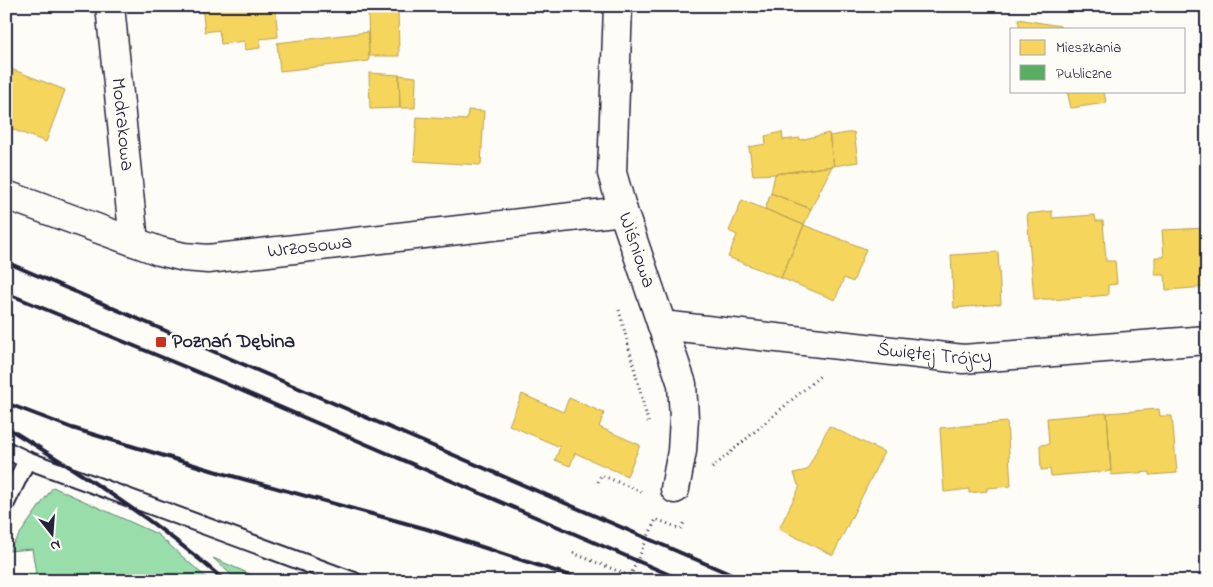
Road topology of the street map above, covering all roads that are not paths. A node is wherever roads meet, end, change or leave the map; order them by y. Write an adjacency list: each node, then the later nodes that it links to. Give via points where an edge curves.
1 (110, 6): 5 (street, Modrakowa)
2 (618, 6): 4 (street, Wiśniowa, via 612,173)
3 (6, 195): 5 (street, Wrzosowa)
4 (623, 211): 5 (street, Wrzosowa, via 208,259 184,257); 6 (street, Wiśniowa)
5 (134, 242)
6 (662, 325): 7 (street, Świętej Trójcy, via 964,359); 10 (street, Wiśniowa, via 682,384 684,418 682,451)
7 (1207, 340)
8 (6, 450): 9 (lane)
9 (27, 460): 11 (lane); 12 (lane)
10 (663, 492)
11 (6, 503)
12 (354, 581)

